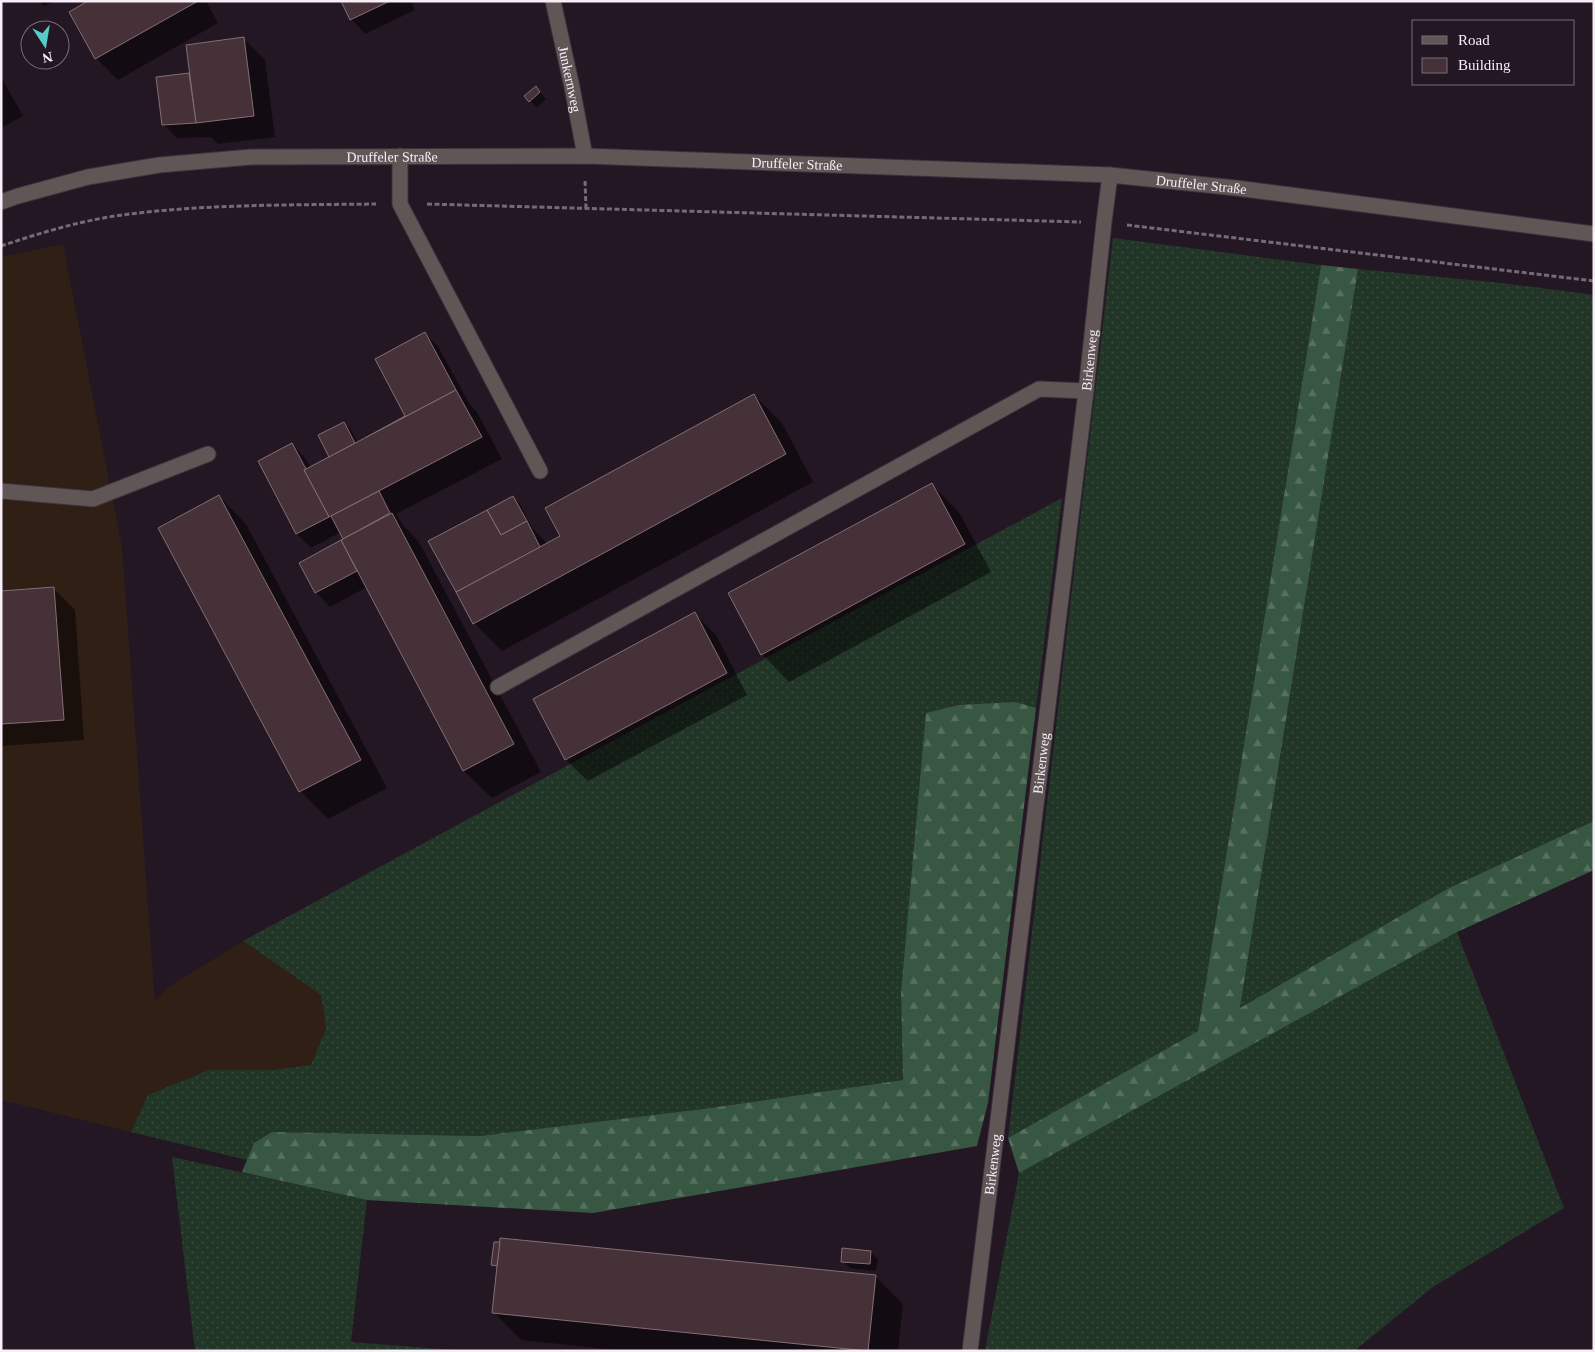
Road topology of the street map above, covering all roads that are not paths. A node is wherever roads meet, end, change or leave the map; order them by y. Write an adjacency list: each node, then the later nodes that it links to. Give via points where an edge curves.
1 (553, 1): 3 (street, Junkernweg)
2 (400, 156): 3 (street, Druffeler Straße); 5 (street, Druffeler Straße, via 251,157 159,164 88,177); 9 (street, via 400,204)
3 (585, 156): 4 (street, Druffeler Straße)
4 (1110, 176): 6 (street, Druffeler Straße, via 1236,188); 7 (street, Birkenweg)
5 (1, 202)
6 (1594, 234)
7 (1086, 391): 11 (street, via 1040,389); 12 (street, Birkenweg)
8 (208, 454): 10 (street, via 92,499)
9 (540, 471)
10 (1, 491)
11 (498, 687)
12 (970, 1351)

